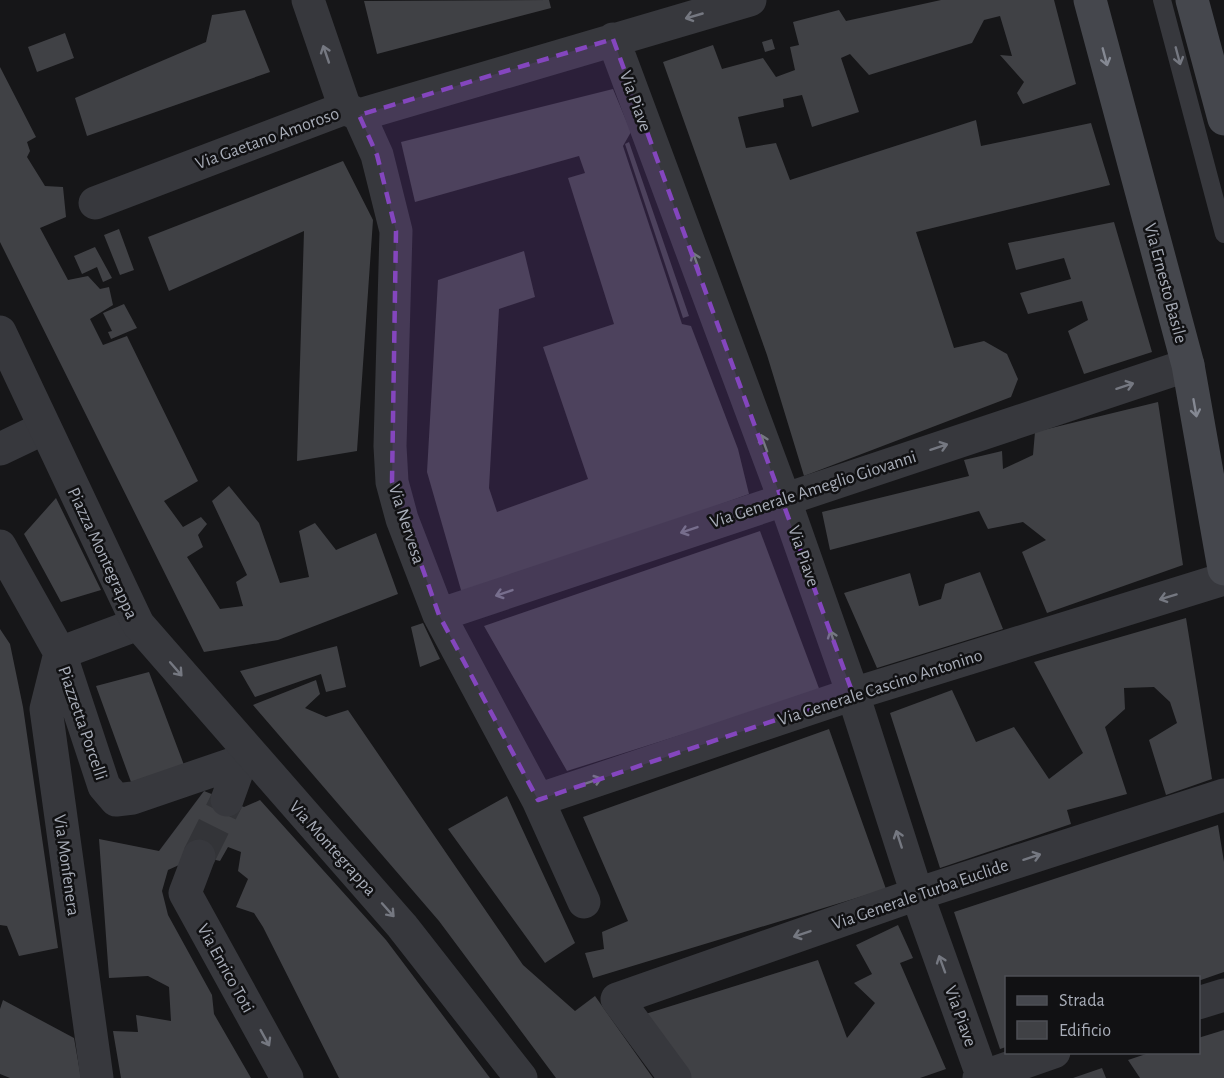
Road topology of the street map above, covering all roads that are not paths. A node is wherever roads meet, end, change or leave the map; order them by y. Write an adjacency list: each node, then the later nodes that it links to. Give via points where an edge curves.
1 (308, 0): 7 (street, Via Nervesa, one-way to 1)
2 (750, 0): 6 (street, Via Gaetano Amoroso, one-way to 6)
3 (1090, 0): 12 (main road, Via Ernesto Basile, one-way to 12)
4 (1162, 0): 10 (lane, one-way to 10)
5 (1192, 0): 8 (main road)
6 (613, 39): 7 (street, Via Gaetano Amoroso); 15 (street, Via Piave, one-way to 6)
7 (352, 111): 9 (street, Via Gaetano Amoroso); 19 (street, Via Nervesa, via 377,155 396,231 392,483)
8 (1224, 119)
9 (95, 203)
10 (1224, 234)
11 (0, 332): 13 (street, Piazza Montegrappa)
12 (1188, 365): 15 (street, Via Generale Ameglio Giovanni, one-way to 12); 17 (main road, Via Ernesto Basile, one-way to 17)
13 (44, 428): 14 (street); 20 (street, Piazza Montegrappa)
14 (0, 449)
15 (784, 498): 19 (street, Via Generale Ameglio Giovanni, one-way to 19); 22 (street, Via Piave, one-way to 15)
16 (0, 546): 21 (street)
17 (1224, 569)
18 (1224, 579): 22 (street, Via Generale Cascino Antonino, one-way to 22)
19 (439, 615): 26 (street, Via Nervesa)
20 (138, 624): 21 (street, Piazza Montegrappa); 23 (street, Via Montegrappa, one-way to 23)
21 (60, 653): 23 (street, Piazzetta Porcelli, via 104,786 116,800 133,798); 33 (street, Via Monfenera, via 46,710)
22 (853, 694): 26 (street, Via Generale Cascino Antonino, one-way to 22); 28 (street, Via Piave, one-way to 22)
23 (244, 756): 25 (street); 35 (street, Via Montegrappa, one-way to 35, via 402,926)
24 (1224, 795): 28 (street, Via Generale Turba Euclide, one-way to 24)
25 (227, 800)
26 (538, 800): 29 (street, Via Nervesa)
27 (199, 856): 34 (street, Via Enrico Toti, one-way to 34, via 185,893)
28 (917, 894): 36 (street, Via Generale Turba Euclide, one-way to 36, via 617,999); 37 (street, Via Piave, one-way to 28)
29 (584, 902)
30 (1224, 995): 31 (street)
31 (1200, 1003)
32 (1051, 1054): 37 (street)
33 (97, 1078)
34 (287, 1078)
35 (521, 1078)
36 (675, 1078)
37 (982, 1078)

